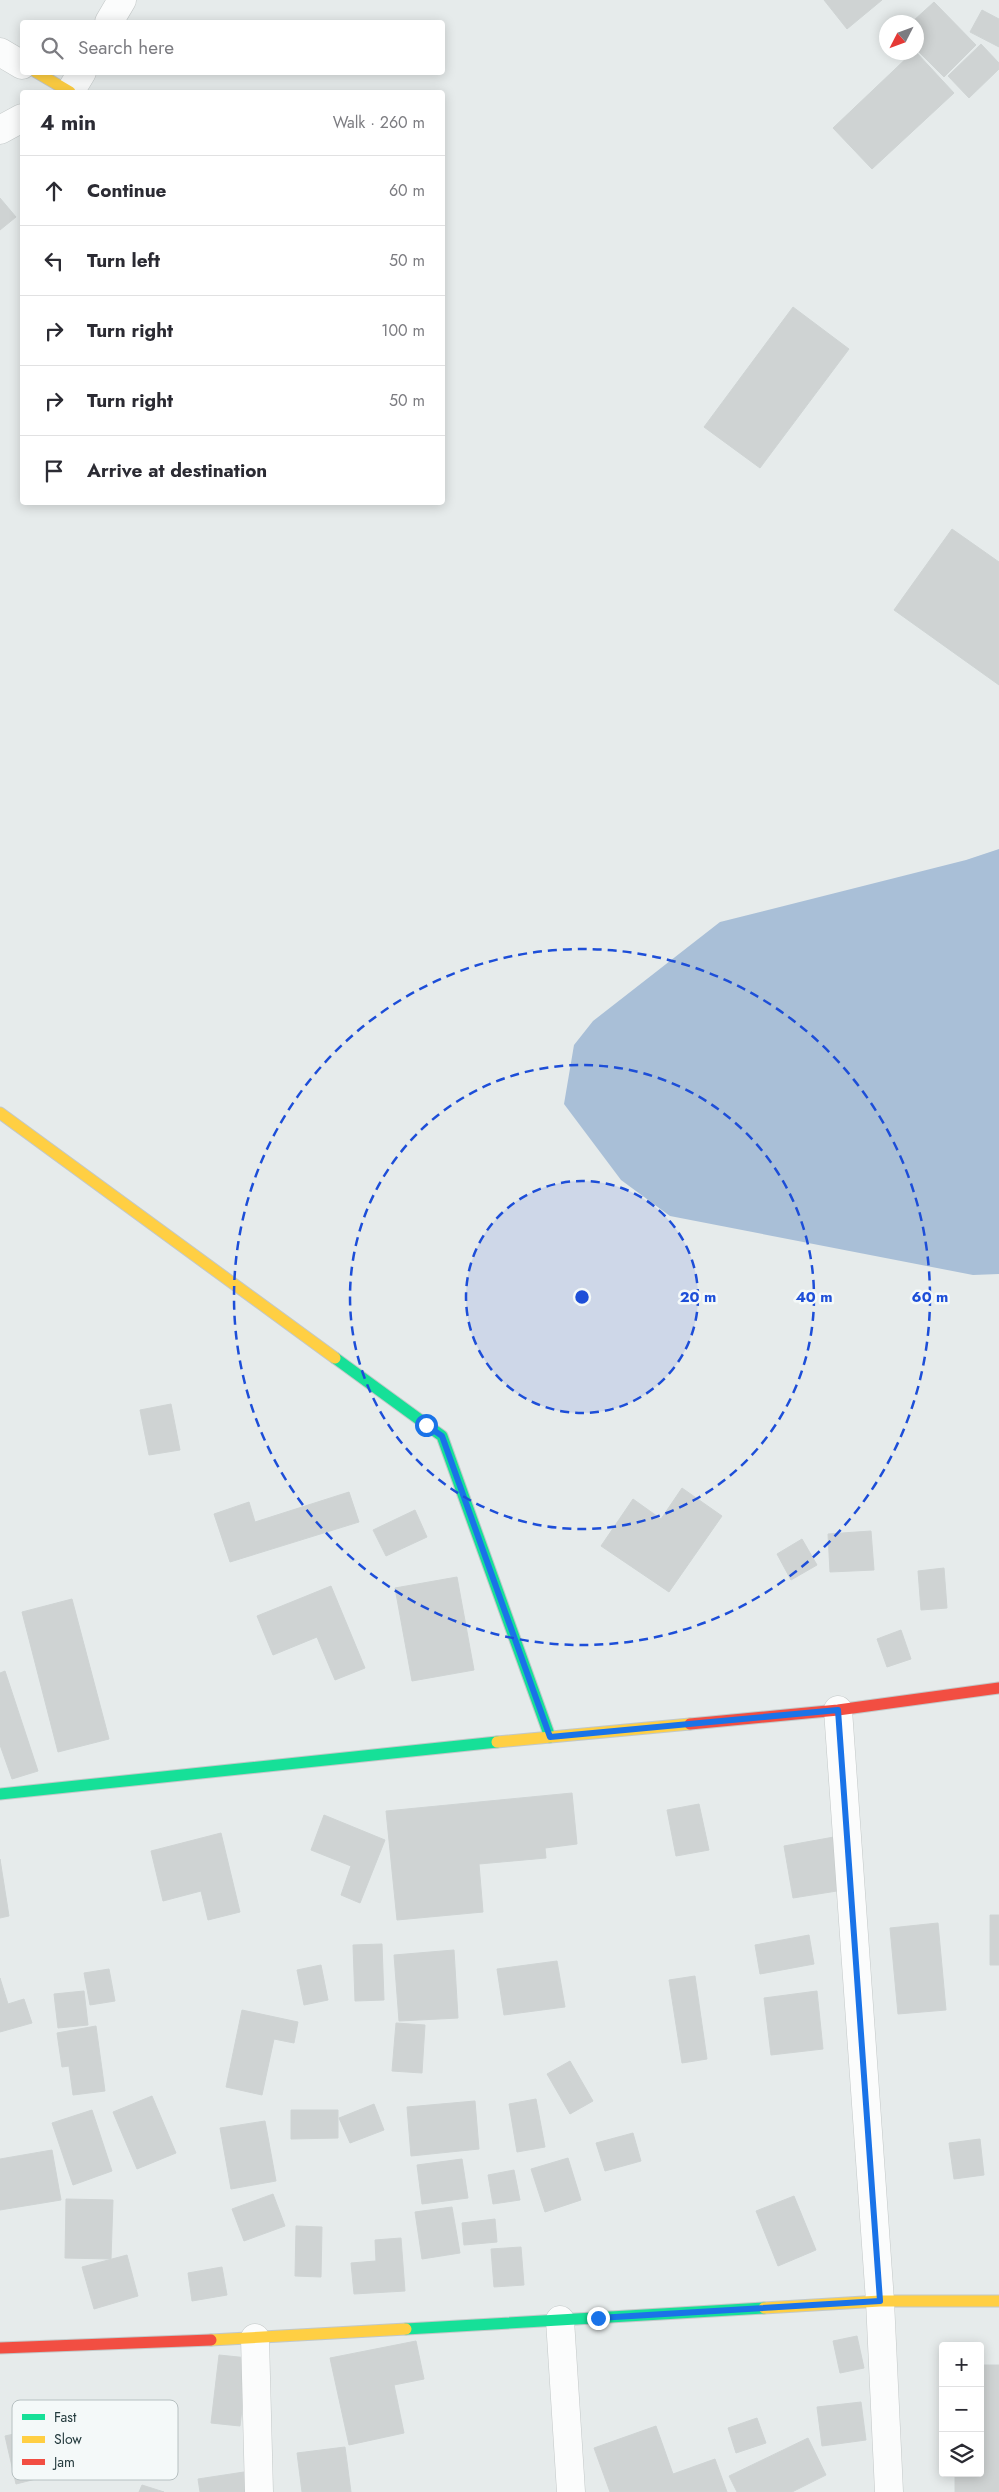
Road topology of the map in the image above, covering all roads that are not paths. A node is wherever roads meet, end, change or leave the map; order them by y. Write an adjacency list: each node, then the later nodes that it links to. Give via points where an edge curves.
1 (122, 0): 2 (street)
2 (110, 20)
3 (0, 52): 4 (street)
4 (20, 64)
5 (41, 75): 7 (street)
6 (80, 75): 8 (street)
7 (67, 90)
8 (71, 90)
9 (20, 119): 10 (street)
10 (0, 130)
11 (0, 1112): 14 (street, via 442,1436)
12 (999, 1688): 13 (street)
13 (838, 1710): 14 (street); 17 (street)
14 (550, 1737): 15 (street)
15 (0, 1794)
16 (999, 2300): 17 (street)
17 (880, 2301): 18 (street); 23 (street)
18 (560, 2320): 19 (street); 22 (street)
19 (255, 2338): 20 (street); 21 (street)
20 (0, 2348)
21 (259, 2492)
22 (571, 2492)
23 (889, 2492)

